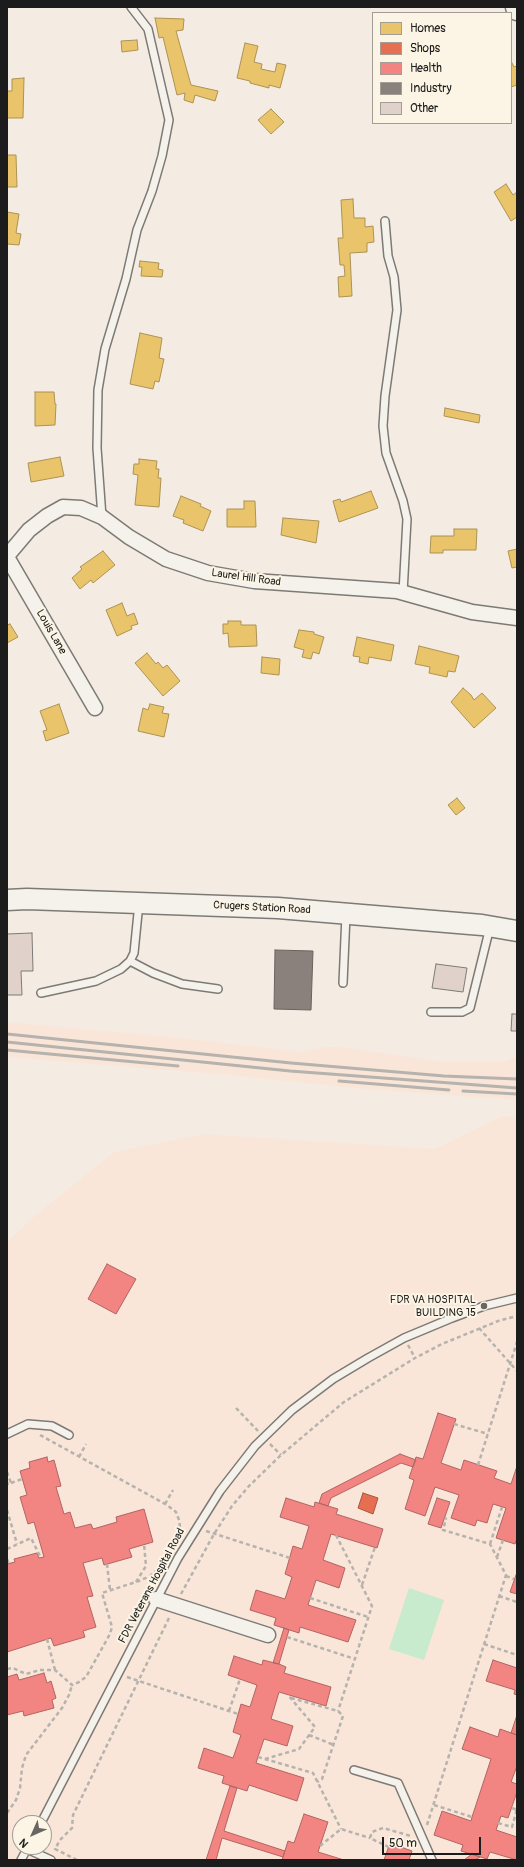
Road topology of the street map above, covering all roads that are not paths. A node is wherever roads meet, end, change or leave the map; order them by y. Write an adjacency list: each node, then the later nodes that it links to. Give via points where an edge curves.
1 (131, 7): 5 (lane, via 148,29 170,120 162,156 137,230 126,279 105,349 98,390 97,448)
2 (516, 7): 3 (street)
3 (517, 10)
4 (385, 221): 7 (lane, via 397,310 383,426 386,453 407,519)
5 (102, 517): 6 (street, Laurel Hill Road, via 82,508 63,507 30,530); 7 (street, Laurel Hill Road, via 166,559 208,573 254,581)
6 (7, 556): 9 (street, Louis Lane)
7 (403, 592): 8 (street, Laurel Hill Road, via 472,612)
8 (517, 618)
9 (95, 708)
10 (7, 900): 11 (street, Crugers Station Road, via 27,898)
11 (139, 903): 12 (street, Crugers Station Road); 15 (lane, via 134,953)
12 (346, 913): 13 (street, Crugers Station Road); 16 (lane)
13 (490, 927): 14 (street, Crugers Station Road); 19 (lane, via 470,1008 462,1012)
14 (517, 930)
15 (130, 961): 17 (lane, via 182,984); 18 (lane, via 121,969 96,981)
16 (343, 983)
17 (218, 989)
18 (41, 993)
19 (431, 1012)
20 (517, 1298): 23 (lane, FDR Veterans Hospital Road, via 484,1306 404,1338 333,1380 292,1410 255,1446 231,1476 178,1558)
21 (7, 1434): 22 (lane, via 28,1424 52,1426)
22 (69, 1435)
23 (156, 1599): 24 (street); 26 (lane, FDR Veterans Hospital Road)
24 (268, 1635)
25 (354, 1770): 29 (lane, via 398,1783)
26 (45, 1815)
27 (41, 1855): 28 (lane)
28 (51, 1860)
29 (432, 1860)

